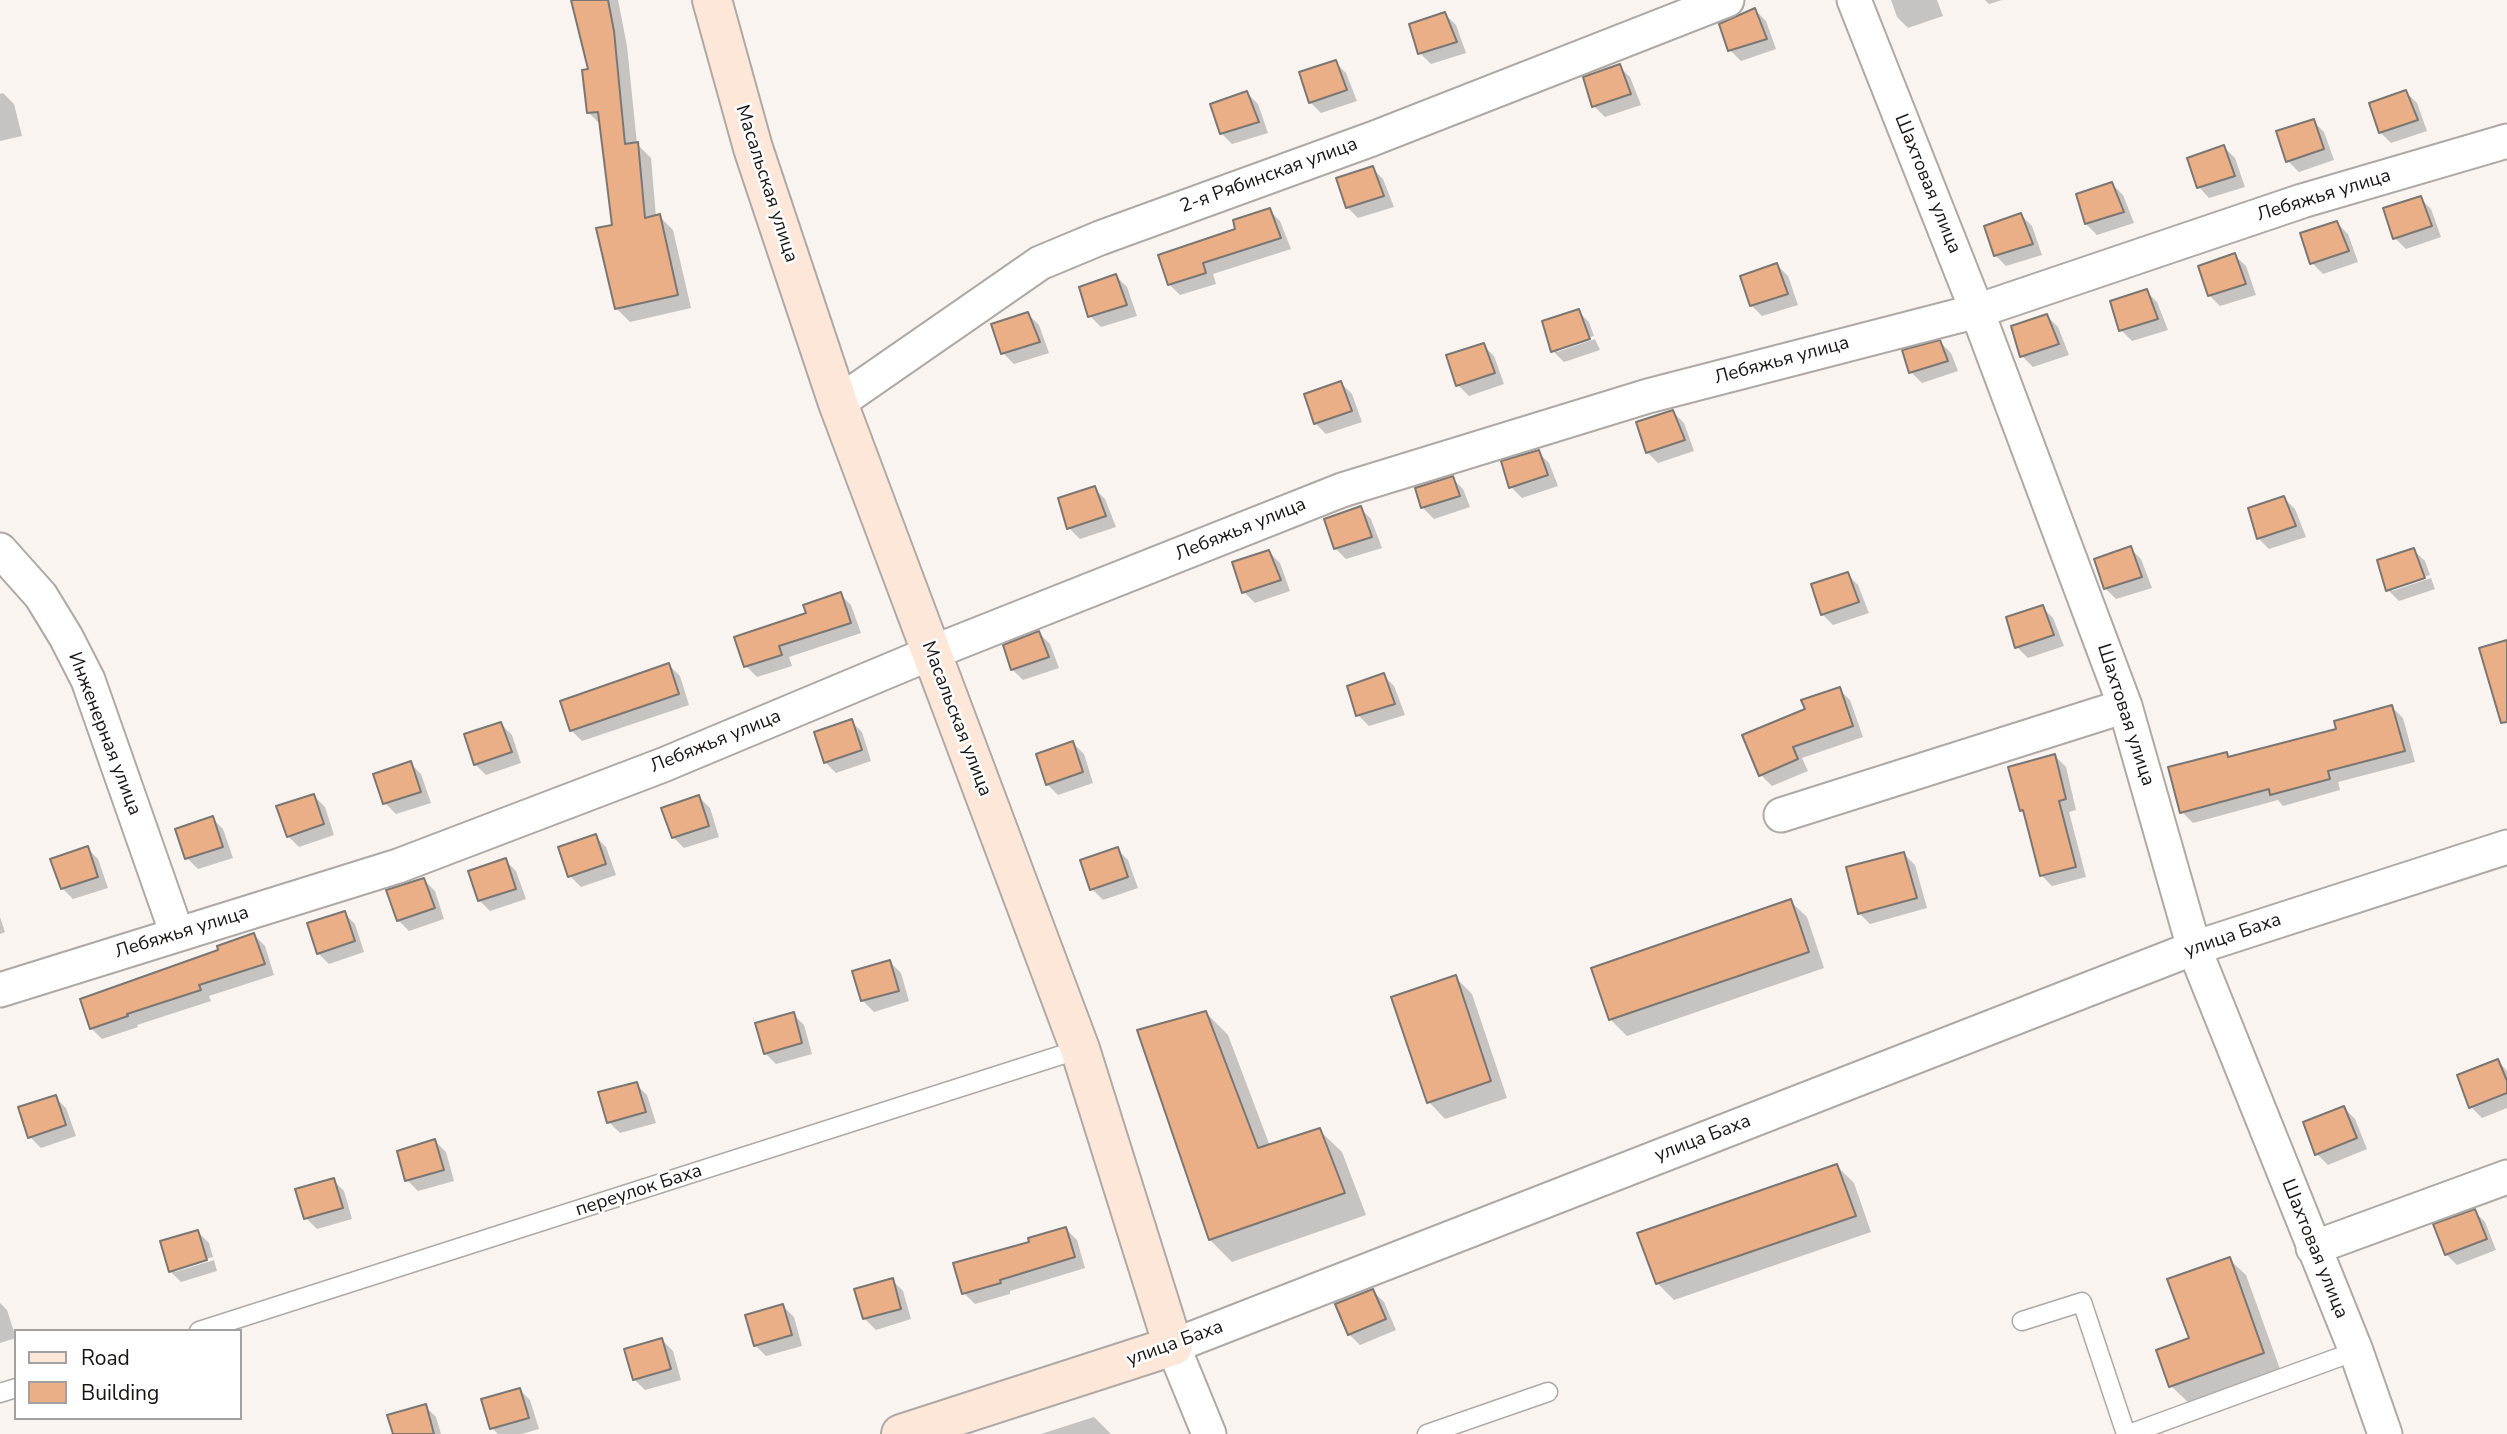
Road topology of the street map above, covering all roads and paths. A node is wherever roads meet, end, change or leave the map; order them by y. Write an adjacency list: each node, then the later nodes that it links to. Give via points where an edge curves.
1 (712, 0): 6 (street, Масальская улица, via 753,148)
2 (1727, 0): 6 (street, 2-я Рябинская улица, via 1040,263)
3 (1854, 0): 5 (street, Шахтовая улица)
4 (2507, 141): 5 (street, Лебяжья улица, via 2302,201)
5 (1977, 311): 8 (street, Лебяжья улица, via 1648,396 1342,490); 9 (street, Шахтовая улица)
6 (838, 403): 8 (street, Масальская улица)
7 (0, 550): 12 (street, Инженерная улица, via 41,596 88,680)
8 (931, 653): 12 (street, Лебяжья улица, via 663,765 398,866); 15 (street, Масальская улица)
9 (2125, 706): 10 (street); 13 (street, Шахтовая улица)
10 (1781, 815)
11 (2507, 846): 13 (street, улица Баха)
12 (177, 934): 14 (street, Лебяжья улица)
13 (2194, 948): 17 (street, Шахтовая улица); 20 (street, улица Баха)
14 (0, 990)
15 (1080, 1049): 19 (lane, переулок Баха); 20 (street, Масальская улица)
16 (2507, 1177): 17 (street)
17 (2313, 1248): 21 (street, Шахтовая улица)
18 (2022, 1321): 26 (lane, via 2082,1302)
19 (204, 1329)
20 (1173, 1346): 23 (street, улица Баха); 24 (street, Масальская улица)
21 (2356, 1351): 26 (lane); 27 (street, Шахтовая улица)
22 (1548, 1392): 25 (lane)
23 (901, 1434)
24 (1209, 1434)
25 (1427, 1434)
26 (2127, 1434)
27 (2385, 1434)

